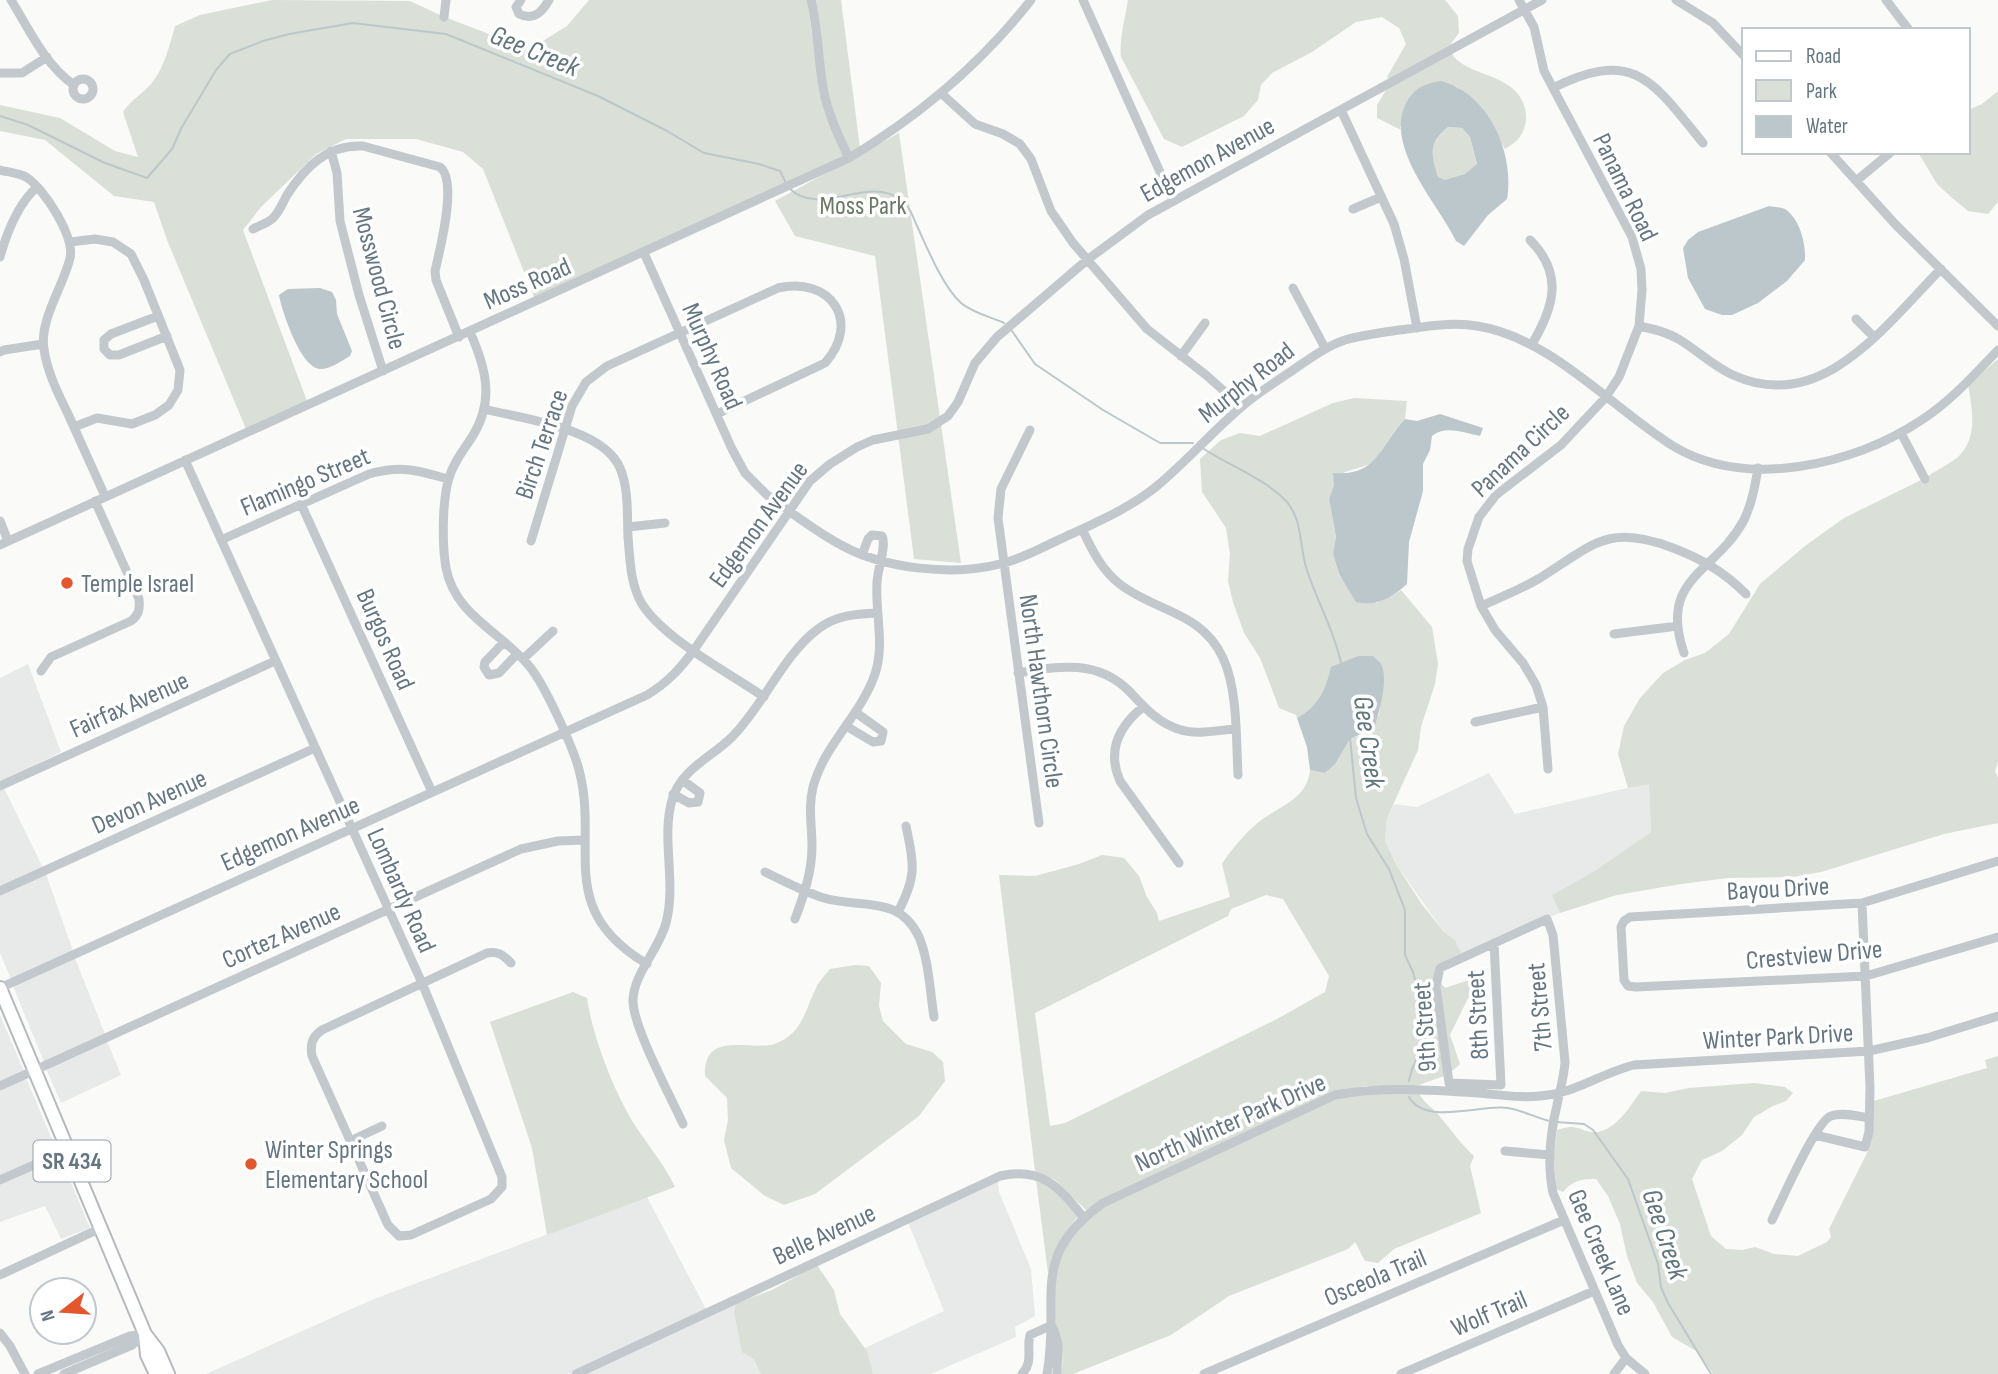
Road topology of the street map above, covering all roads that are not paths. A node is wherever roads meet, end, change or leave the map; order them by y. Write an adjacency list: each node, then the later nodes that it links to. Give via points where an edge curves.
1 (11, 0): 16 (street)
2 (446, 0): 13 (street)
3 (521, 0): 4 (street, via 516,7 525,17 540,12)
4 (549, 0)
5 (811, 0): 26 (street, via 823,87 833,125)
6 (1031, 0): 20 (street, Moss Road)
7 (1083, 0): 31 (street)
8 (1542, 0): 12 (street, Edgemon Avenue)
9 (1676, 0): 11 (street)
10 (1886, 0): 14 (street)
11 (1688, 2): 15 (street)
12 (1521, 4): 19 (street, Panama Road, via 1534,27 1544,71); 21 (street, Edgemon Avenue)
13 (444, 17)
14 (1907, 28)
15 (1742, 54)
16 (47, 57): 17 (street, via 22,73); 18 (street)
17 (0, 73)
18 (74, 85)
19 (1553, 88): 22 (street, via 1590,72 1630,71 1661,92); 45 (street, Panama Road, via 1632,237 1641,268)
20 (942, 94): 26 (street, Moss Road); 39 (street, via 975,124 1020,144 1031,159 1051,211)
21 (1341, 110): 30 (street); 31 (street, Edgemon Avenue)
22 (1703, 143)
23 (331, 151): 33 (street, via 304,173 274,217); 51 (street, Mosswood Circle, via 363,146 444,170 447,208 435,271); 59 (street, Mosswood Circle, via 340,221)
24 (1832, 154): 28 (street)
25 (1889, 154): 28 (street)
26 (849, 158): 37 (street, Moss Road)
27 (0, 170): 29 (street, via 25,176)
28 (1856, 181): 40 (street)
29 (37, 187): 34 (street); 36 (street, via 55,209)
30 (1381, 197): 32 (street); 47 (street, via 1405,259)
31 (1173, 201): 39 (street, Edgemon Avenue)
32 (1353, 209)
33 (253, 229)
34 (2, 238): 38 (street)
35 (1530, 240): 54 (street, via 1548,263 1553,295)
36 (69, 242): 42 (street, via 113,242 131,254); 53 (street, via 71,257 51,304)
37 (643, 253): 48 (street, Moss Road); 49 (street, Murphy Road)
38 (0, 257)
39 (1087, 260): 58 (street, via 1141,324); 75 (street, Edgemon Avenue, via 987,347 948,416 928,429 873,440 842,455 810,481)
40 (1941, 269): 46 (street); 52 (street)
41 (1293, 288): 55 (street)
42 (158, 316): 50 (street); 50 (street, via 111,334 104,340 104,349 119,355)
43 (1856, 319): 52 (street)
44 (1205, 323): 58 (street)
45 (1639, 326): 52 (street, via 1680,340 1733,375 1771,385 1823,375 1853,358); 60 (street, Panama Road)
46 (1998, 326)
47 (1417, 328): 54 (street, Murphy Road, via 1476,325); 55 (street, Murphy Road, via 1360,336)
48 (470, 331): 51 (street, Moss Road); 61 (street, via 485,370)
49 (680, 333): 63 (street, Murphy Road); 63 (street, Birch Terrace, via 791,285 817,289 838,312 841,336 825,363); 65 (street, Birch Terrace, via 594,375 579,392)
50 (167, 335): 64 (street, via 180,370 169,405 132,424 97,418)
51 (458, 337): 59 (street, Moss Road)
52 (1874, 337)
53 (43, 344): 57 (street); 64 (street, via 47,365)
54 (1532, 344): 60 (street, Murphy Road)
55 (1325, 348): 62 (street, Murphy Road)
56 (1998, 350): 67 (street, Murphy Road, via 1930,415)
57 (0, 352)
58 (1181, 356): 62 (street)
59 (383, 371): 68 (street, Moss Road)
60 (1606, 397): 69 (street, Murphy Road, via 1645,428 1694,457); 88 (street, Panama Circle, via 1561,445 1496,495 1479,517 1468,561)
61 (484, 409): 65 (street); 70 (street)
62 (1239, 409): 79 (street, Murphy Road, via 1136,502)
63 (717, 414): 75 (street, Murphy Road, via 745,472)
64 (74, 427): 72 (street)
65 (564, 429): 78 (street, via 595,440 619,466); 81 (street, Birch Terrace)
66 (1030, 430): 86 (street, North Hawthorn Circle, via 1001,489 998,518)
67 (1901, 433): 69 (street, Murphy Road, via 1821,464); 71 (street)
68 (185, 460): 72 (street, Moss Road); 80 (street, Lombardy Road)
69 (1758, 468): 85 (street, via 1743,521)
70 (449, 479): 74 (street, Flamingo Street, via 411,468 390,468); 93 (street, via 444,552 449,582 465,608)
71 (1925, 479)
72 (105, 496): 73 (street, Moss Road)
73 (94, 501): 82 (street, Moss Road); 98 (street, via 140,608 131,621 51,657)
74 (301, 504): 80 (street, Flamingo Street); 113 (street, Burgos Road)
75 (788, 510): 83 (street, Murphy Road); 94 (street, Edgemon Avenue)
76 (0, 521): 82 (street)
77 (665, 523): 78 (street)
78 (628, 527): 94 (street, via 630,564 642,603 655,620)
79 (1082, 529): 86 (street, Murphy Road); 106 (street, via 1112,579 1200,627 1217,647 1228,669)
80 (221, 540): 97 (street, Lombardy Road)
81 (531, 541)
82 (4, 543)
83 (862, 555): 84 (street, Murphy Road); 84 (street, via 872,535 882,536)
84 (879, 561): 86 (street, Murphy Road, via 958,570); 89 (street)
85 (1709, 563): 87 (street); 88 (street, via 1639,537 1609,538); 90 (street, via 1681,595)
86 (1003, 564): 99 (street, North Hawthorn Circle)
87 (1746, 594)
88 (1481, 606): 102 (street, Panama Circle, via 1523,663)
89 (878, 612): 100 (street, via 837,618 817,629); 103 (street, via 881,646 877,664)
90 (1678, 626): 92 (street); 95 (street)
91 (553, 631): 96 (street)
92 (1614, 634)
93 (504, 642): 96 (street); 96 (street, via 485,662 489,675)
94 (694, 650): 100 (street); 107 (street, Edgemon Avenue, via 664,685)
95 (1684, 653)
96 (520, 657): 107 (street, via 541,683)
97 (275, 661): 108 (street, Lombardy Road); 112 (street, Fairfax Avenue)
98 (41, 671)
99 (1018, 673): 101 (street, via 1090,668 1118,681); 115 (street, North Hawthorn Circle)
100 (764, 696): 111 (street, via 732,737)
101 (1143, 707): 106 (street, via 1184,732); 120 (street, via 1120,732 1113,757 1116,771)
102 (1543, 707): 104 (street); 109 (street, Panama Circle)
103 (855, 712): 105 (street); 105 (street, via 883,732 881,741 873,742)
104 (1475, 722)
105 (846, 726): 123 (street, via 822,763 813,788)
106 (1235, 729): 110 (street)
107 (564, 733): 113 (street, Edgemon Avenue); 118 (street, via 579,771)
108 (314, 748): 117 (street, Lombardy Road); 122 (street, Devon Avenue)
109 (1548, 769)
110 (1238, 775)
111 (682, 780): 114 (street); 114 (street, via 700,793 698,802 689,803)
112 (0, 786)
113 (432, 792): 117 (street, Edgemon Avenue)
114 (673, 794): 131 (street, via 668,826 668,911)
115 (1038, 823)
116 (906, 826): 126 (street, via 913,877)
117 (352, 829): 125 (street, Lombardy Road); 135 (street, Edgemon Avenue)
118 (584, 840): 125 (street, Cortez Avenue, via 521,849); 131 (street, via 587,891 597,919 615,942)
119 (1998, 861): 124 (street, Bayou Drive)
120 (1179, 863)
121 (765, 872): 123 (street)
122 (0, 891)
123 (806, 891): 126 (street, via 835,901 879,904); 127 (street)
124 (1862, 903): 132 (street); 134 (street, Bayou Drive, via 1630,918 1621,927)
125 (388, 910): 133 (street, Lombardy Road); 139 (street, Cortez Avenue)
126 (898, 912): 137 (street, via 921,945)
127 (795, 919)
128 (1998, 937): 132 (street, Crestview Drive)
129 (1494, 943): 140 (street, 9th Street, via 1440,968 1436,986); 140 (street, 8th Street, via 1501,1085); 142 (street, 7th Street, via 1547,919 1553,935 1565,1062)
130 (512, 963): 133 (street, via 502,954 486,953)
131 (647, 964): 144 (street, via 634,993 634,1012)
132 (1866, 976): 134 (street, Crestview Drive); 138 (street)
133 (422, 983): 147 (street, via 315,1035 312,1056); 147 (street, Lombardy Road, via 502,1177 502,1187 491,1199 411,1235 399,1236 388,1225)
134 (1628, 986)
135 (0, 988): 139 (main road, SR 434)
136 (1998, 1016): 138 (street, Winter Park Drive)
137 (934, 1017)
138 (1869, 1051): 142 (street, Winter Park Drive, via 1634,1065); 143 (street)
139 (34, 1070): 141 (street, Cortez Avenue); 148 (main road, SR 434)
140 (1448, 1083)
141 (0, 1086)
142 (1560, 1093): 150 (street, Gee Creek Lane); 152 (street, North Winter Park Drive, via 1521,1096 1390,1088 1335,1095 1102,1203)
143 (1869, 1118): 146 (street, via 1828,1116); 146 (street, via 1865,1147)
144 (683, 1124)
145 (382, 1126): 147 (street)
146 (1815, 1135): 154 (street)
147 (350, 1141)
148 (68, 1150): 151 (street); 155 (main road, SR 434)
149 (1505, 1151): 150 (street)
150 (1550, 1154): 153 (street, Gee Creek Lane, via 1553,1193)
151 (0, 1180)
152 (1083, 1217): 158 (street, North Winter Park Drive, via 1059,1250 1051,1275); 167 (street, Belle Avenue, via 1052,1182 1015,1172 1000,1176)
153 (1564, 1220): 157 (street, Gee Creek Lane); 171 (street, Osceola Trail)
154 (1772, 1220)
155 (101, 1228): 156 (street); 160 (main road, SR 434)
156 (0, 1275)
157 (1594, 1291): 161 (street, Gee Creek Lane); 172 (street, Wolf Trail)
158 (1052, 1325): 168 (street, via 1030,1335 1031,1360); 169 (street, North Winter Park Drive); 170 (street, North Winter Park Drive, via 1058,1344)
159 (0, 1333): 162 (street)
160 (145, 1334): 163 (street); 164 (street, via 132,1345); 165 (main road, SR 434, via 147,1355); 166 (main road, SR 434)
161 (1626, 1358): 173 (street); 174 (street, Gee Creek Lane)
162 (25, 1374)
163 (38, 1374)
164 (64, 1374)
165 (156, 1374)
166 (168, 1374)
167 (576, 1374)
168 (1022, 1374)
169 (1047, 1374)
170 (1057, 1374)
171 (1203, 1374)
172 (1401, 1374)
173 (1614, 1374)
174 (1645, 1374)

